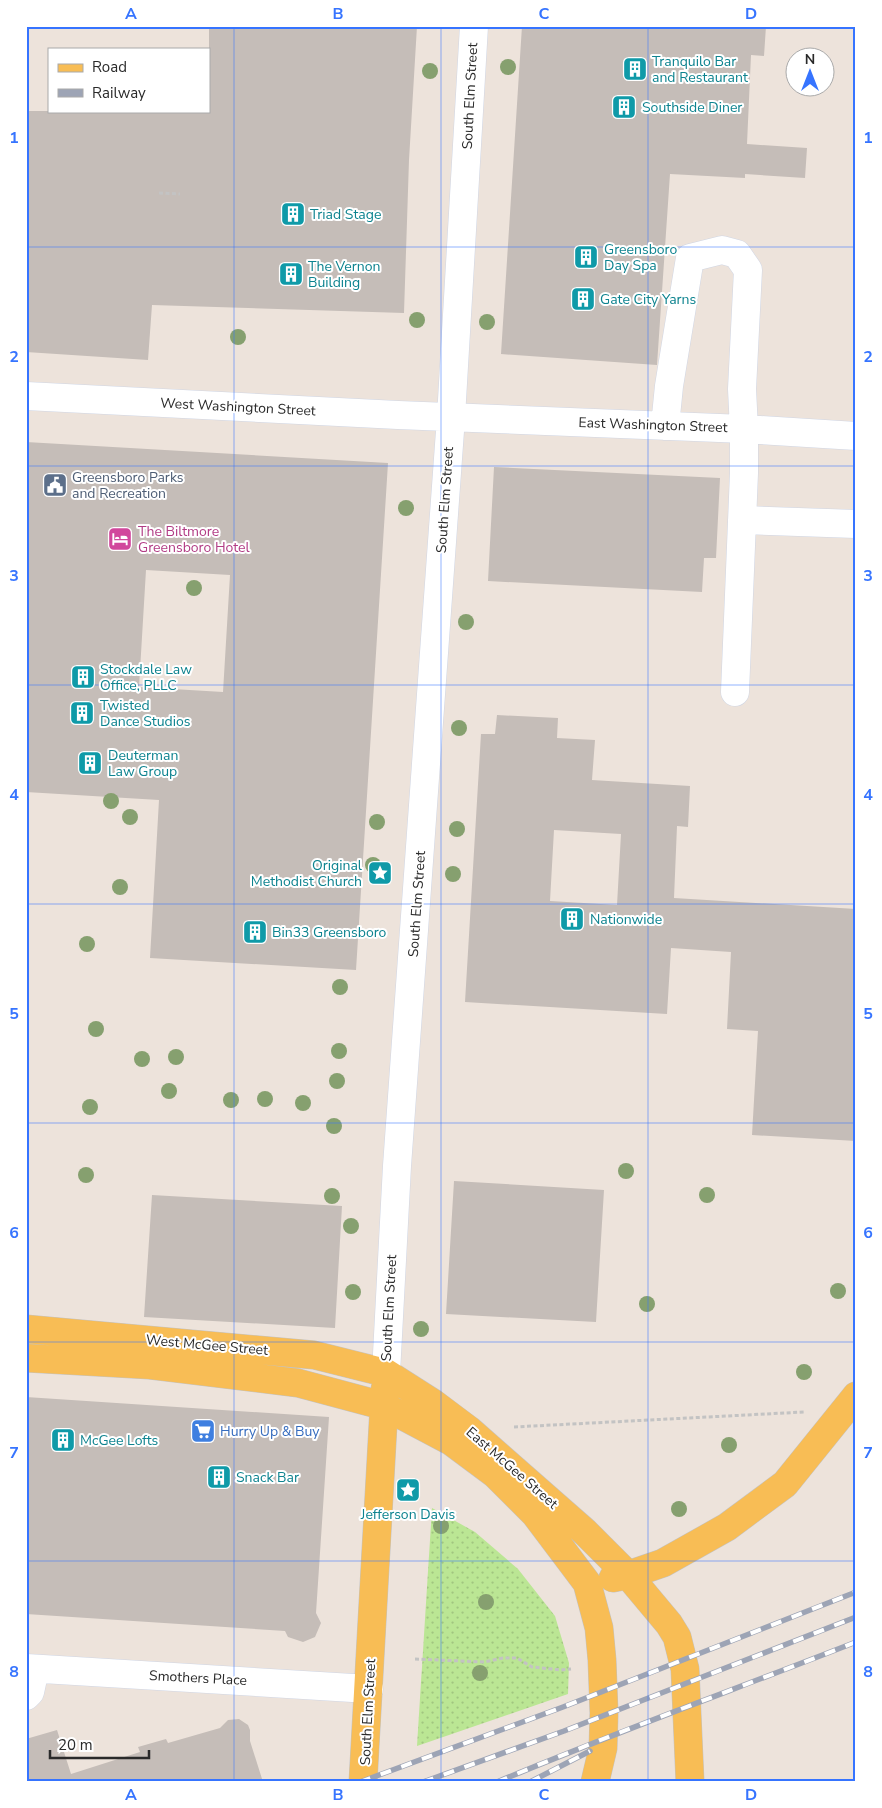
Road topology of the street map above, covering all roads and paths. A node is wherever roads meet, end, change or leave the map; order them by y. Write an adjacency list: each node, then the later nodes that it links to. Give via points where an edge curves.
1 (474, 26): 5 (street, South Elm Street)
2 (159, 193): 3 (path)
3 (180, 194)
4 (26, 396): 5 (street, West Washington Street)
5 (451, 417): 6 (street, East Washington Street); 14 (street, South Elm Street, via 398,1157)
6 (665, 426): 7 (street, East Washington Street); 7 (street, via 690,258 722,250 737,254 748,270 742,389)
7 (744, 429): 8 (street, East Washington Street); 9 (street)
8 (856, 436)
9 (742, 520): 10 (street); 11 (street)
10 (856, 524)
11 (735, 692)
12 (26, 1329): 14 (main road, West McGee Street, via 314,1355)
13 (26, 1358): 16 (main road, West McGee Street, via 150,1365 298,1383)
14 (386, 1373): 16 (main road, South Elm Street); 17 (main road, East McGee Street)
15 (850, 1402): 17 (path, via 782,1413); 18 (main road, via 785,1484 727,1527 663,1562)
16 (384, 1406): 19 (main road, East McGee Street, via 452,1442 495,1474 535,1514); 23 (main road, South Elm Street)
17 (469, 1430): 18 (main road, East McGee Street, via 585,1532)
18 (628, 1575): 19 (main road); 27 (main road, East McGee Street, via 677,1637 686,1670)
19 (587, 1583): 26 (main road, via 599,1628 602,1660 603,1748)
20 (415, 1659): 21 (path, via 484,1662 517,1658 532,1667)
21 (577, 1668)
22 (31, 1669): 23 (street, Smothers Place); 24 (street, via 30,1692)
23 (369, 1689): 25 (main road, South Elm Street)
24 (26, 1696)
25 (364, 1782)
26 (595, 1782)
27 (690, 1782)

